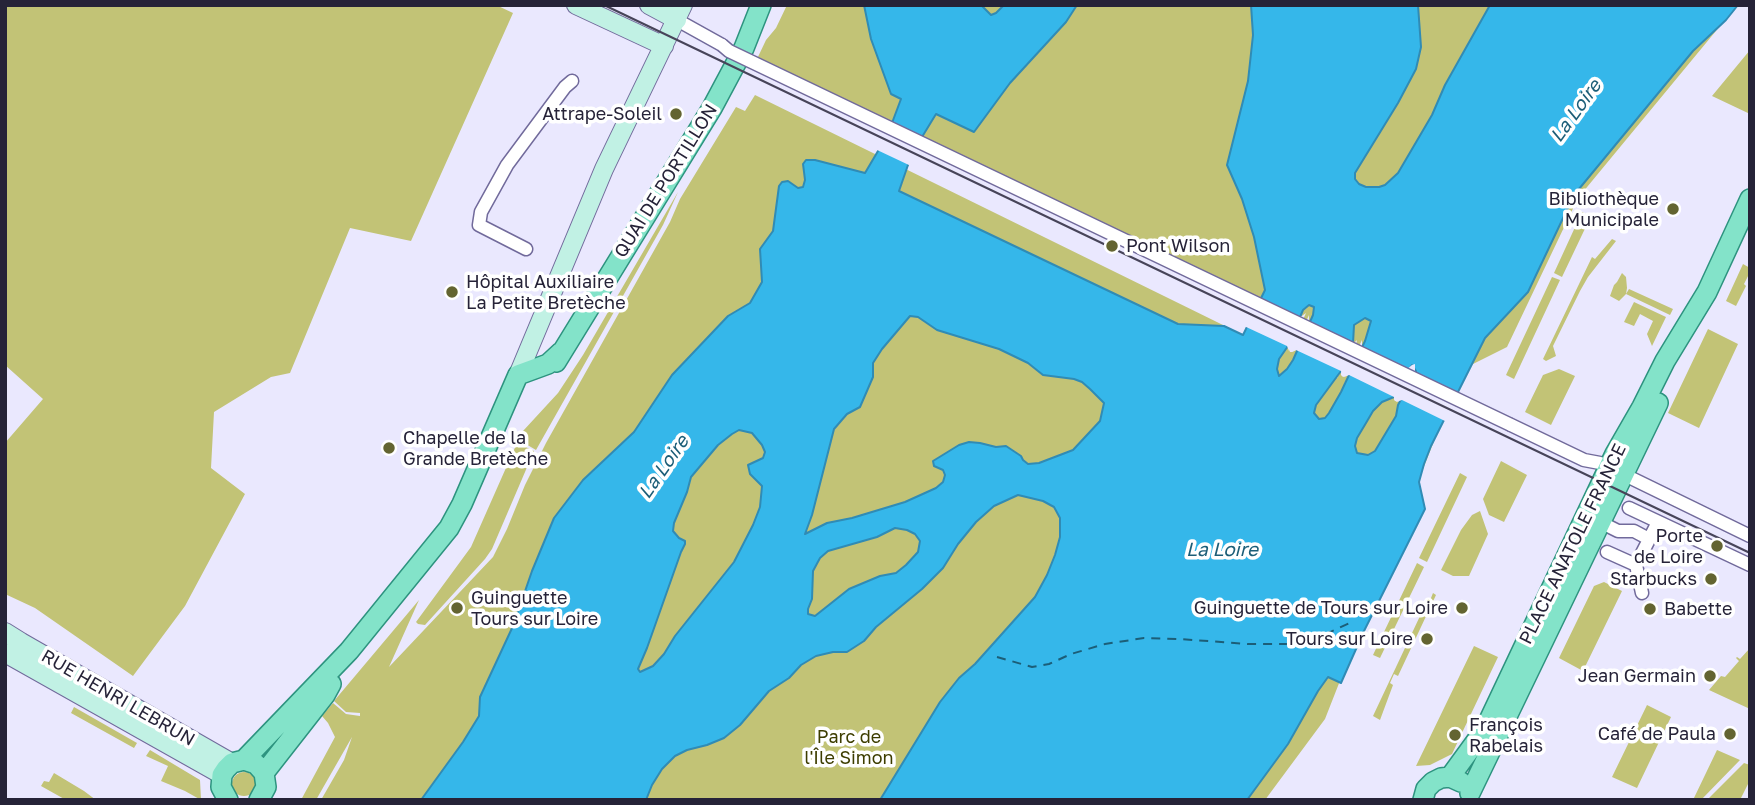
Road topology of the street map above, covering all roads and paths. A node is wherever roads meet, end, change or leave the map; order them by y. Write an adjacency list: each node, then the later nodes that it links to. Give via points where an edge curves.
1 (576, 5): 5 (main road)
2 (649, 5): 4 (main road)
3 (761, 5): 11 (main road, QUAI DE PORTILLON, via 712,108)
4 (680, 13): 5 (main road, QUAI DE PORTILLON); 14 (street, bridge, via 729,51 1584,460)
5 (664, 46): 12 (main road, QUAI DE PORTILLON, via 604,169)
6 (572, 81): 9 (street, via 507,165 481,212 479,225)
7 (1750, 199): 10 (main road)
8 (1750, 217): 10 (main road)
9 (526, 249)
10 (1698, 317): 29 (main road, PLACE ANATOLE FRANCE, via 1665,361 1615,454 1485,729); 31 (main road, PLACE ANATOLE FRANCE)
11 (561, 352): 12 (main road, QUAI DE PORTILLON, via 548,364); 13 (main road, QUAI DE PORTILLON, via 550,371 526,382)
12 (518, 374): 13 (main road, QUAI DE PORTILLON)
13 (504, 409): 26 (main road, QUAI DE PORTILLON, via 449,528)
14 (1600, 463)
15 (1629, 477): 19 (street)
16 (1629, 508): 17 (street)
17 (1658, 522): 20 (street); 23 (street)
18 (1606, 525): 20 (street)
19 (1750, 536)
20 (1649, 539): 22 (street)
21 (1607, 552): 22 (street)
22 (1636, 565): 24 (street)
23 (1750, 565)
24 (1642, 593)
25 (5, 632): 30 (main road, RUE HENRI LEBRUN)
26 (349, 651): 28 (main road, QUAI DE PORTILLON, via 325,695); 30 (main road, QUAI DE PORTILLON)
27 (5, 653): 30 (main road, RUE HENRI LEBRUN)
28 (264, 773): 30 (main road, via 256,764); 32 (main road, via 266,787)
29 (1450, 777): 31 (main road, via 1466,786); 33 (main road, PLACE ANATOLE FRANCE, via 1433,782)
30 (228, 782)
31 (1471, 796)
32 (259, 800)
33 (1423, 800)

